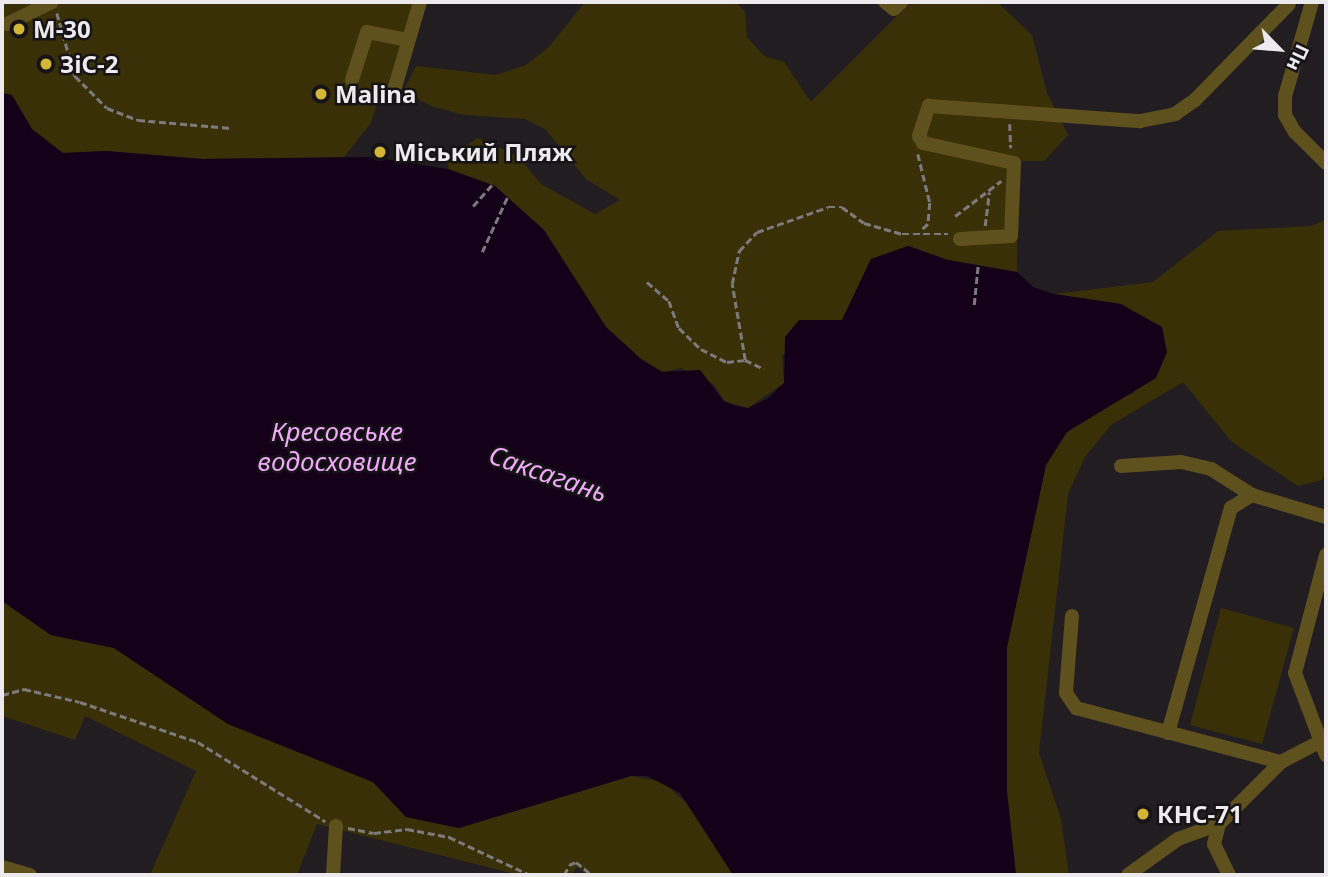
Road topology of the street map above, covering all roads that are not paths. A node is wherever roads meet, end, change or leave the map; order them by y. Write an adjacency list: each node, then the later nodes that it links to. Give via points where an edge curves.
1 (53, 2): 8 (street)
2 (420, 2): 9 (street)
3 (885, 2): 4 (street, via 894,9)
4 (901, 2)
5 (1312, 2): 7 (street)
6 (1288, 3): 7 (street); 13 (street, via 1195,100 1175,114 1140,121 929,106 919,141 1013,166 1011,236)
7 (1305, 18): 12 (street, via 1285,96 1285,115)
8 (6, 24)
9 (408, 40): 10 (street, via 367,32); 11 (street)
10 (352, 79)
11 (395, 88)
12 (1326, 163)
13 (960, 239)
14 (1121, 466): 15 (street, via 1181,462 1212,469)
15 (1252, 495): 16 (street); 19 (street, via 1237,501 1226,518)
16 (1326, 517)
17 (1326, 555): 20 (street, via 1295,673)
18 (1072, 616): 19 (street, via 1068,702)
19 (1168, 733): 21 (street)
20 (1324, 746): 21 (street)
21 (1281, 762): 22 (street)
22 (1219, 824): 27 (street, via 1178,839); 28 (street, via 1214,844)
23 (336, 826): 26 (street)
24 (2, 867): 25 (street)
25 (30, 875)
26 (333, 875)
27 (1128, 875)
28 (1229, 875)

